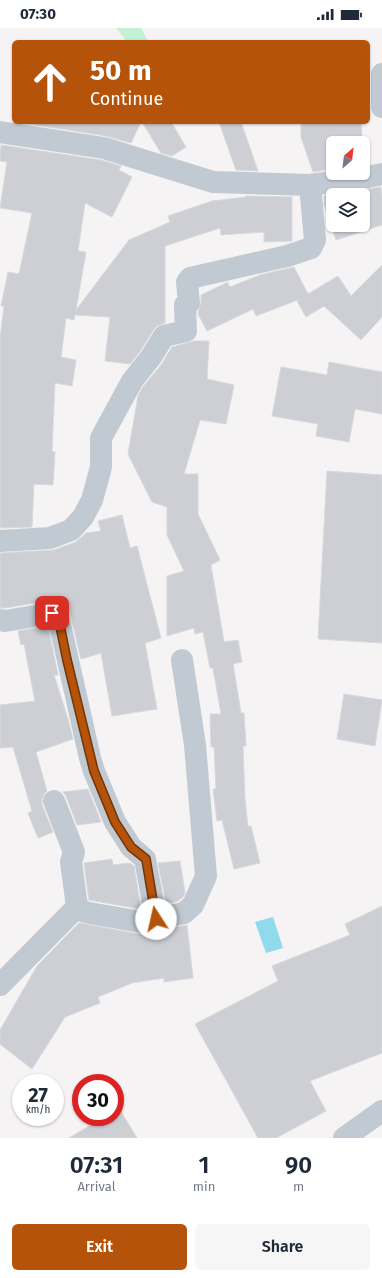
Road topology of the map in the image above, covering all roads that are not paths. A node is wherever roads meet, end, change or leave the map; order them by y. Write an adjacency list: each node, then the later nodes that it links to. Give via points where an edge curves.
1 (382, 74): 2 (street)
2 (382, 107)
3 (0, 132): 5 (street, via 104,148 213,182)
4 (382, 174): 5 (street)
5 (310, 185): 6 (street, via 315,240 311,248 188,280 189,303 185,305 186,332 164,336 151,358 132,381 101,438 101,467 92,500 83,517 71,530 50,538)
6 (0, 541)
7 (0, 620): 11 (street, via 52,613 58,616 90,758 115,822 131,847 146,859)
8 (182, 660): 11 (street, via 195,745 206,876 193,905 184,913)
9 (54, 801): 10 (street, via 74,852 71,862)
10 (77, 907): 11 (street, via 85,912 141,922); 12 (street)
11 (156, 919)
12 (0, 985)
13 (382, 1111): 14 (street)
14 (344, 1138)

